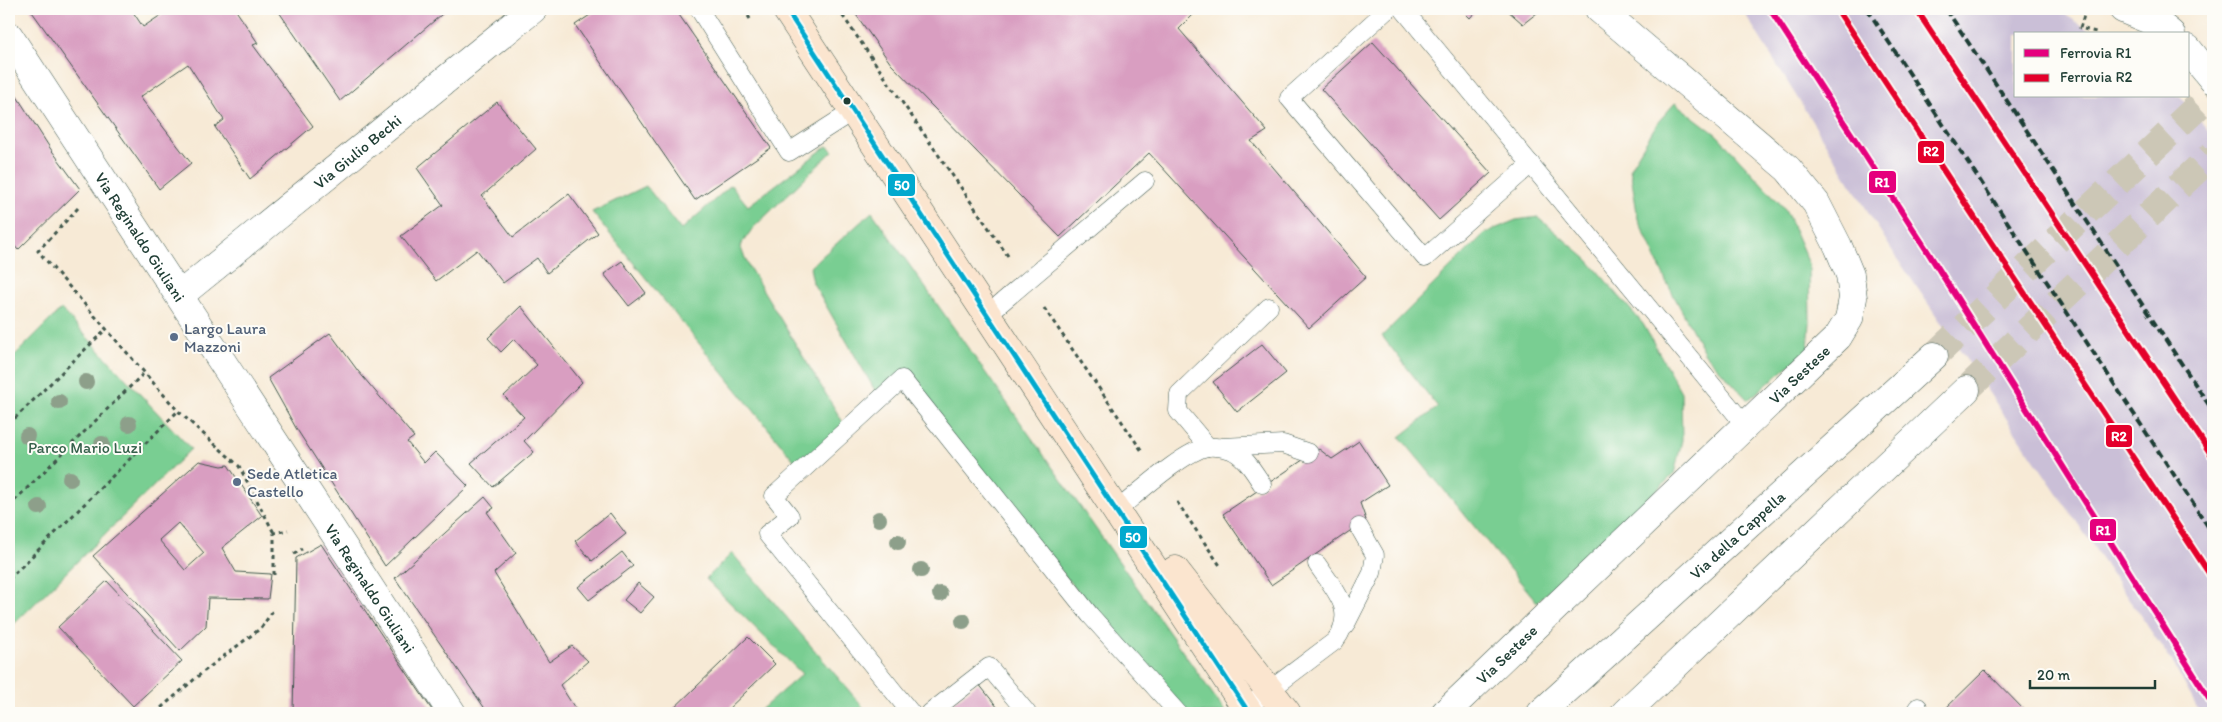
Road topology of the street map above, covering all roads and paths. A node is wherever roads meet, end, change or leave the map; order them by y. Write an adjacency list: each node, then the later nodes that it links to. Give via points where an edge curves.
1 (533, 9): 20 (street, Via Giulio Bechi)
2 (699, 9): 15 (lane, via 790,152)
3 (786, 9): 15 (main road)
4 (838, 9): 19 (path)
5 (1388, 9): 16 (lane, via 1289,98 1425,258)
6 (1403, 9): 16 (lane)
7 (1599, 9): 29 (street, Via Sestese, via 1788,169 1816,203 1850,275 1853,298 1849,319 1838,337)
8 (2087, 9): 10 (path, via 2080,28)
9 (2123, 9): 11 (street, via 2160,24)
10 (2094, 32)
11 (2169, 32)
12 (9, 36): 20 (street, Via Reginaldo Giuliani)
13 (2190, 51): 14 (street)
14 (2213, 80)
15 (853, 112): 22 (main road)
16 (1531, 164): 29 (lane)
17 (1145, 180): 19 (lane)
18 (83, 204): 23 (path, via 38,251)
19 (1027, 282): 22 (lane); 32 (path)
20 (180, 295): 48 (street, Via Reginaldo Giuliani)
21 (1269, 307): 30 (lane, via 1179,394 1178,411)
22 (988, 314): 35 (main road, via 1044,401)
23 (106, 329): 25 (path); 28 (path)
24 (1934, 356): 55 (street, Via della Cappella)
25 (144, 373): 27 (path); 34 (path)
26 (1966, 390): 56 (street)
27 (178, 411): 37 (path, via 239,466); 42 (path)
28 (9, 424)
29 (1744, 425): 54 (street, Via Sestese)
30 (1212, 447): 31 (lane, via 1283,444); 32 (lane, via 1196,450); 33 (lane, via 1231,450 1249,466)
31 (1309, 454)
32 (1159, 476): 35 (lane); 40 (path)
33 (1262, 484)
34 (9, 506)
35 (1120, 508): 45 (main road); 46 (main road)
36 (1360, 527): 44 (lane, via 1375,555 1372,573)
37 (274, 532): 38 (path, via 287,530); 41 (path)
38 (294, 535)
39 (1317, 564): 44 (lane, via 1342,600)
40 (1227, 574)
41 (274, 575)
42 (9, 579)
43 (274, 609): 47 (path, via 261,628)
44 (1343, 631): 45 (lane, via 1335,641)
45 (1268, 691): 46 (lane); 53 (main road)
46 (1248, 711)
47 (155, 713)
48 (452, 713)
49 (911, 713): 52 (lane, via 768,534 790,516 774,496 902,379 1090,615)
50 (930, 713): 51 (lane, via 989,667)
51 (1027, 713)
52 (1178, 713)
53 (1287, 713)
54 (1445, 713)
55 (1541, 713)
56 (1625, 713)

